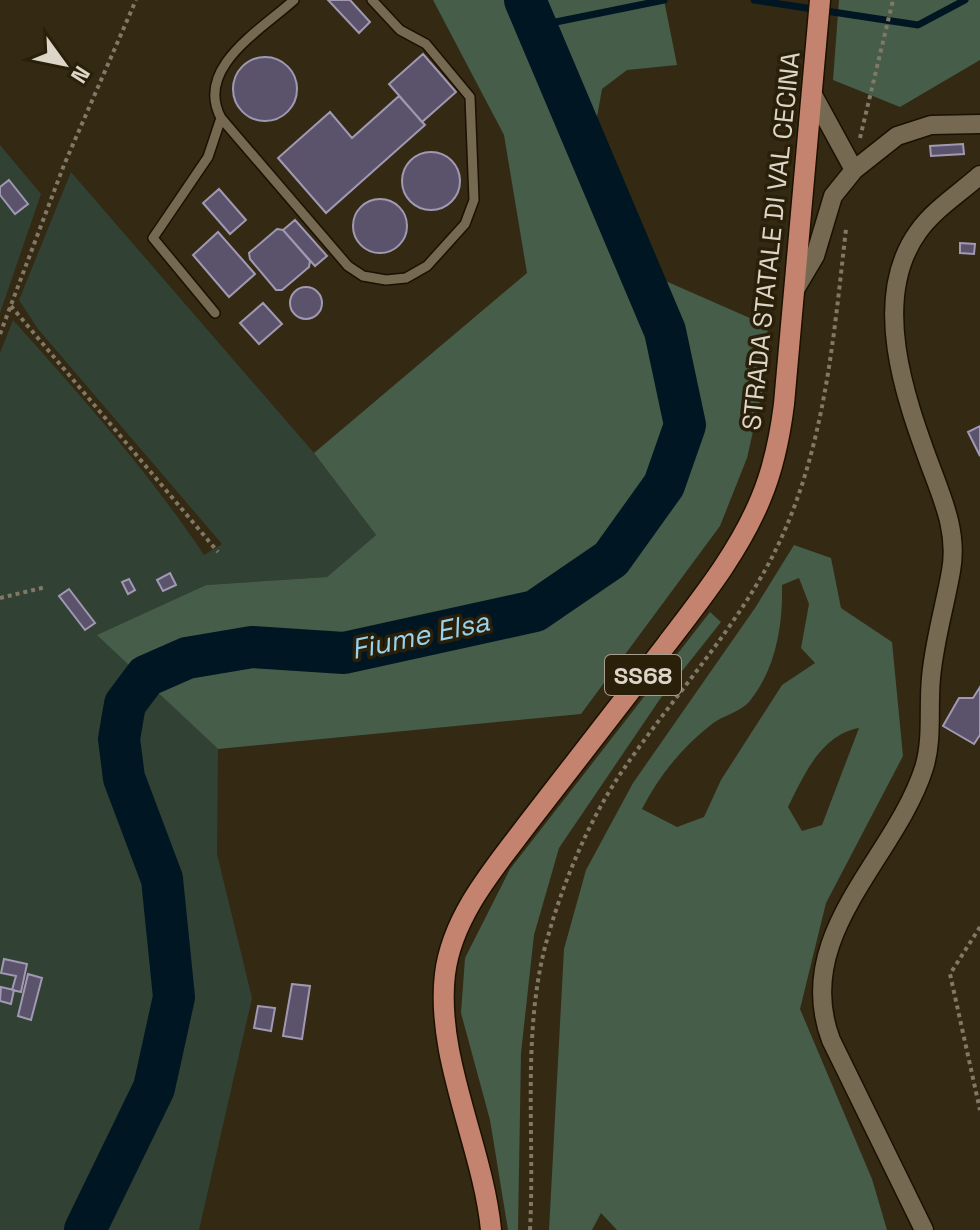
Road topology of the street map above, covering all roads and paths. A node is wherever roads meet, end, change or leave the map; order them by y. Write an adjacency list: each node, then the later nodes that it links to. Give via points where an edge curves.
1 (136, 0): 13 (path, via 64,165)
2 (294, 0): 7 (lane, via 222,65 213,84 213,103)
3 (372, 0): 7 (lane, via 400,30 426,44 470,97 474,200 465,224 427,266 406,278 386,280 363,276 348,266)
4 (893, 0): 9 (path)
5 (820, 7): 6 (main road, STRADA STATALE DI VAL CECINA / SS68)
6 (812, 93): 9 (street); 12 (main road, STRADA STATALE DI VAL CECINA / SS68)
7 (221, 118): 14 (lane, via 208,157 153,238)
8 (980, 124): 9 (street, via 931,125 897,136)
9 (854, 170): 12 (street, via 833,196 815,256)
10 (980, 175): 23 (street, via 919,230 899,279 900,370 946,508 953,554 932,667 924,767 841,918 824,974 824,1015 831,1040)
11 (848, 215): 22 (path, via 820,420 796,508 753,591 612,789 576,861 545,947 534,1030)
12 (796, 288): 21 (main road, STRADA STATALE DI VAL CECINA / SS68, via 781,429 752,518 692,611 482,885 449,953 444,982 448,1030)
13 (11, 306): 15 (path); 16 (path)
14 (215, 313)
15 (0, 334)
16 (218, 552)
17 (46, 587): 18 (path)
18 (0, 598)
19 (980, 927): 20 (path, via 950,974)
20 (980, 1110)
21 (491, 1230)
22 (530, 1230)
23 (924, 1230)

